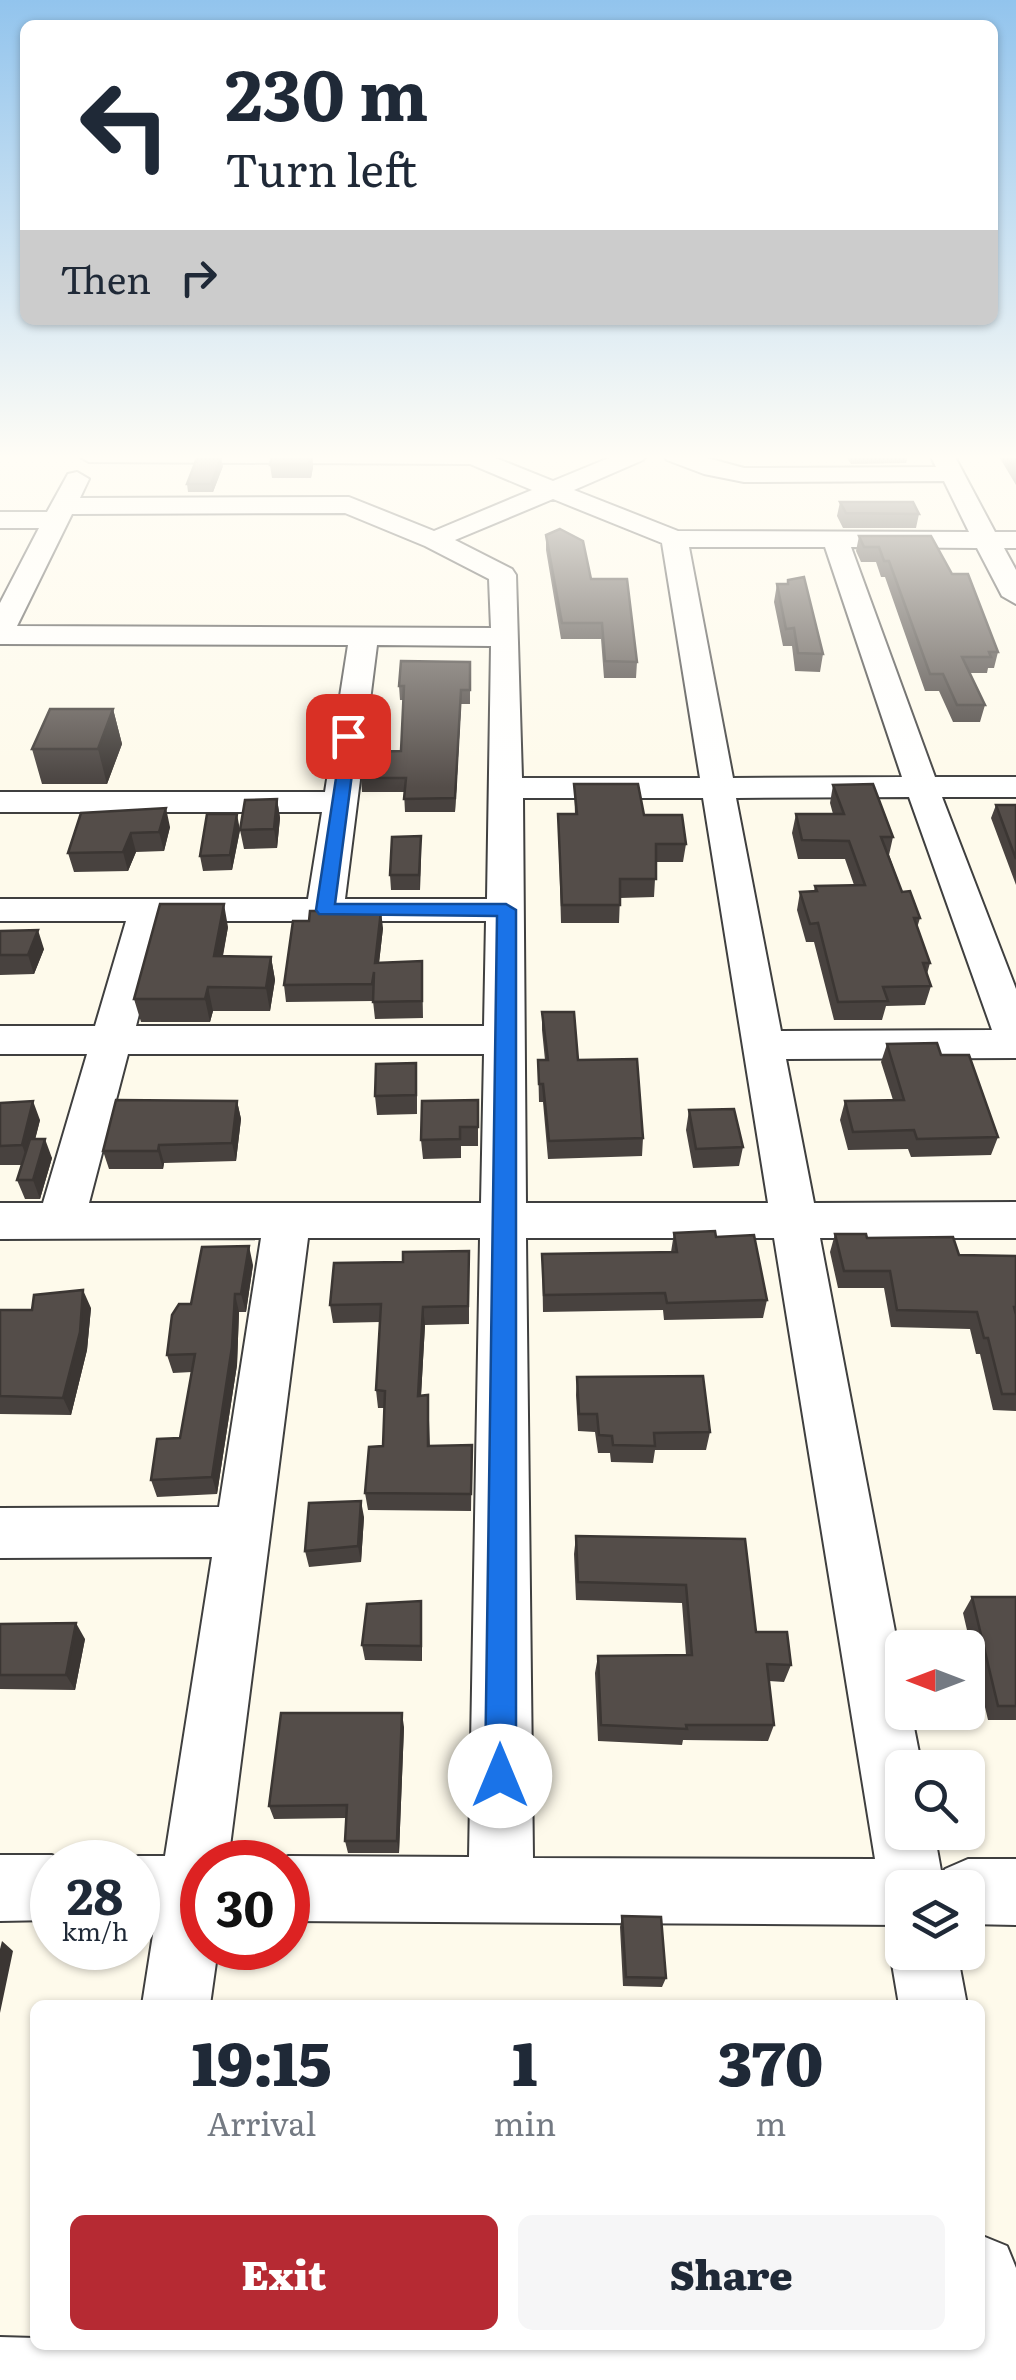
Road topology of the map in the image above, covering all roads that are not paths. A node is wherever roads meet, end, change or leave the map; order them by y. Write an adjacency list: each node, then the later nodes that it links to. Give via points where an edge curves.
1 (485, 566): 9 (street, via 502,575)
2 (679, 566): 10 (street)
3 (844, 566): 11 (street)
4 (1000, 566): 6 (street)
5 (14, 577): 7 (street)
6 (1016, 596)
7 (0, 633): 8 (street)
8 (364, 636): 9 (street); 15 (street)
9 (506, 637): 13 (street)
10 (718, 787): 11 (street); 13 (street); 24 (street)
11 (923, 787): 12 (street); 23 (street)
12 (1016, 787)
13 (506, 788): 19 (street)
14 (0, 802): 15 (street)
15 (338, 802): 18 (street)
16 (0, 910): 17 (street)
17 (148, 910): 18 (street); 21 (street)
18 (325, 910): 19 (street)
19 (506, 910): 22 (street)
20 (0, 1040): 21 (street)
21 (112, 1040): 22 (street); 27 (street)
22 (507, 1040): 29 (street)
23 (1016, 1041): 24 (street)
24 (763, 1046): 30 (street)
25 (1016, 1220): 30 (street)
26 (0, 1221): 27 (street)
27 (61, 1221): 28 (street)
28 (287, 1221): 29 (street); 31 (street)
29 (505, 1221): 30 (street); 38 (street)
30 (794, 1221): 33 (street)
31 (243, 1532): 32 (street); 36 (street)
32 (0, 1533)
33 (909, 1870)
34 (0, 1888): 35 (street)
35 (30, 1888)
36 (177, 1889): 43 (street)
37 (310, 1889): 38 (street)
38 (501, 1890): 39 (street)
39 (885, 1892)
40 (985, 1892): 41 (street)
41 (1016, 1892)
42 (926, 1970): 44 (street)
43 (176, 2000)
44 (931, 2000)
45 (985, 2301): 47 (street)
46 (131, 2350): 49 (street)
47 (998, 2373): 49 (street)
48 (0, 2378): 49 (street)
49 (127, 2379)

